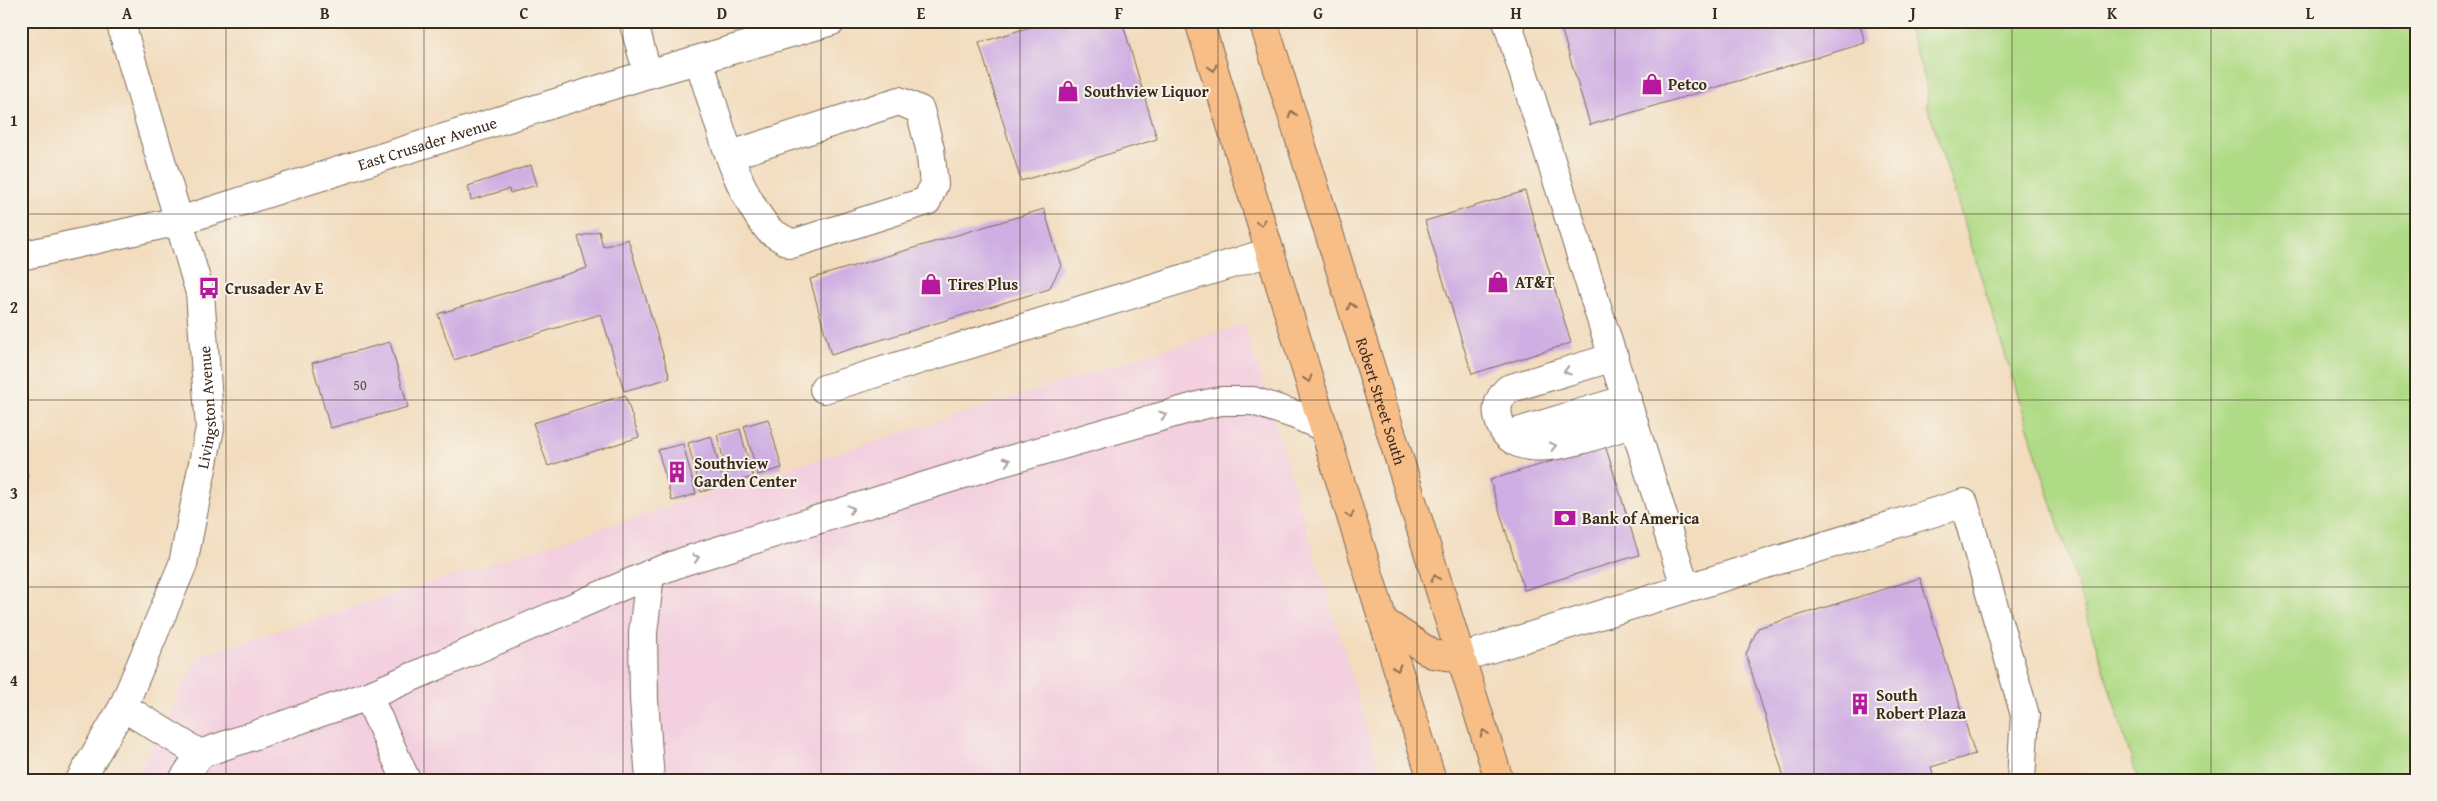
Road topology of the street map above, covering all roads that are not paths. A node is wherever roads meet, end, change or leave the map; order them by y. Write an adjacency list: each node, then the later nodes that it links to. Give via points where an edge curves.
1 (120, 21): 10 (street, Livingston Avenue)
2 (633, 21): 8 (street)
3 (832, 21): 7 (street, East Crusader Avenue)
4 (1198, 21): 11 (main road, one-way to 11)
5 (1263, 21): 20 (main road, Robert Street South, one-way to 5)
6 (1507, 21): 13 (street)
7 (699, 61): 8 (street, East Crusader Avenue); 9 (street)
8 (648, 74): 10 (street, East Crusader Avenue)
9 (731, 155): 9 (street, via 743,189 770,231 792,244 927,201 934,184 930,149 920,110 900,101)
10 (179, 221): 12 (street, East Crusader Avenue); 22 (street, Livingston Avenue, via 200,293 210,428 183,564)
11 (1270, 252): 14 (street); 16 (main road, one-way to 16)
12 (21, 256)
13 (1614, 358): 15 (street); 15 (street, one-way to 15, via 1508,389 1498,404 1499,421 1508,435)
14 (824, 389)
15 (1630, 411): 18 (street)
16 (1323, 427): 17 (street, one-way to 16, via 989,466 1202,405 1221,401 1253,401); 19 (main road, one-way to 19)
17 (650, 574): 21 (street); 27 (street, via 643,633)
18 (1686, 589): 20 (street); 30 (street, via 1964,503 2025,715)
19 (1383, 621): 20 (main road, via 1432,654); 28 (main road, one-way to 28)
20 (1460, 658): 29 (main road, Robert Street South, one-way to 20)
21 (368, 696): 23 (street); 26 (street)
22 (123, 707): 23 (street); 24 (street, Livingston Avenue)
23 (200, 754): 25 (street)
24 (80, 780)
25 (183, 780)
26 (406, 780)
27 (650, 780)
28 (1432, 780)
29 (1499, 780)
30 (2021, 780)

